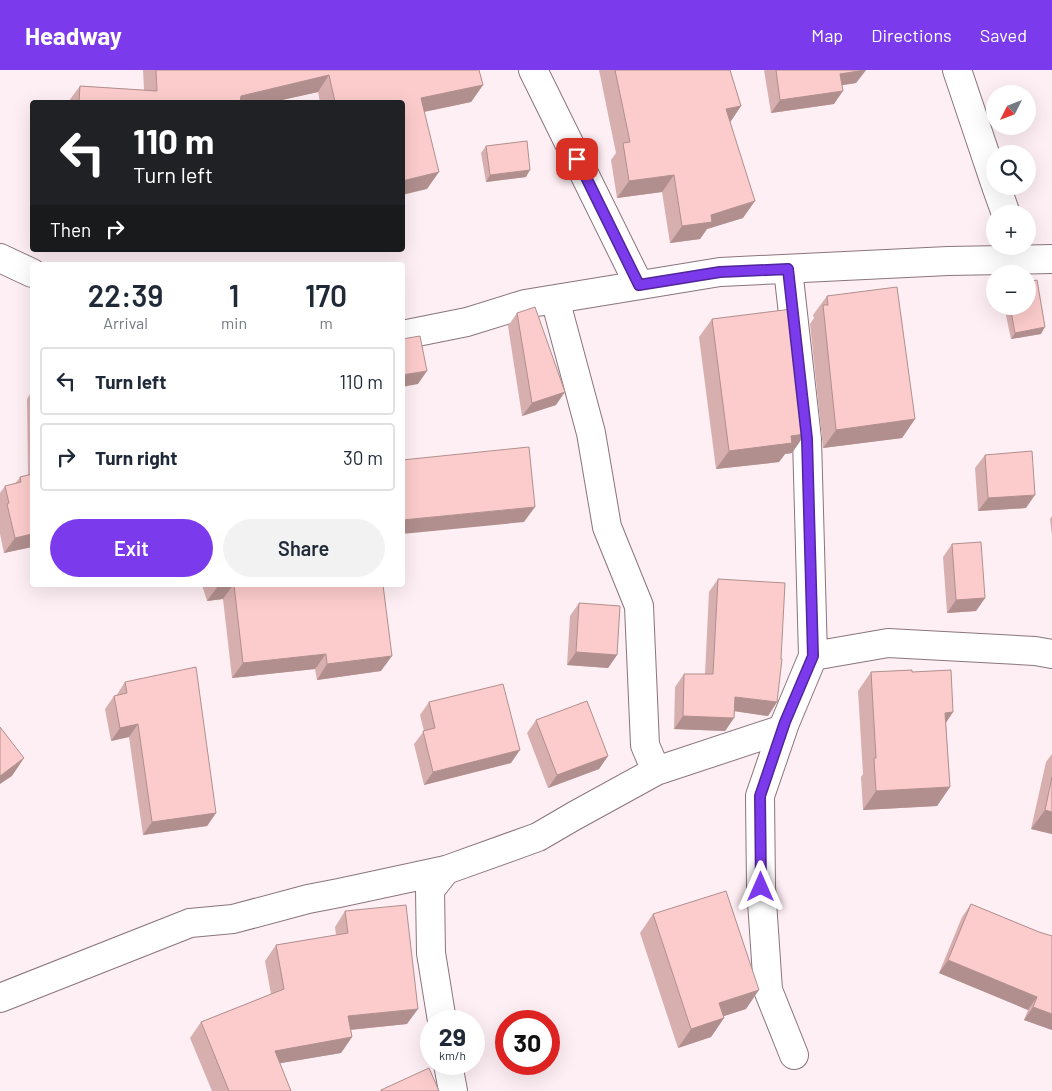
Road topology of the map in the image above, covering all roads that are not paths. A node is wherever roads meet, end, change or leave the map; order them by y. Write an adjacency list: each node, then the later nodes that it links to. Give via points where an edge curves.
1 (533, 70): 10 (street)
2 (957, 70): 3 (street)
3 (986, 156)
4 (1001, 255): 8 (street)
5 (1030, 255): 7 (street)
6 (0, 258): 9 (street)
7 (1052, 259)
8 (788, 269): 10 (street, via 720,272); 14 (street, via 807,439)
9 (30, 272)
10 (639, 285): 11 (street)
11 (556, 299): 12 (street); 16 (street, via 591,433 607,528 639,606 645,744)
12 (405, 334)
13 (1052, 654): 14 (street, via 888,643)
14 (813, 656): 15 (street)
15 (783, 728): 16 (street); 20 (street, via 760,796 761,887 768,990)
16 (656, 771): 17 (street, via 538,837)
17 (446, 870): 18 (street, via 308,898 233,919 190,923); 19 (street, via 430,890 431,953)
18 (0, 998)
19 (440, 1010)
20 (794, 1055)
21 (450, 1075): 22 (street)
22 (453, 1091)

